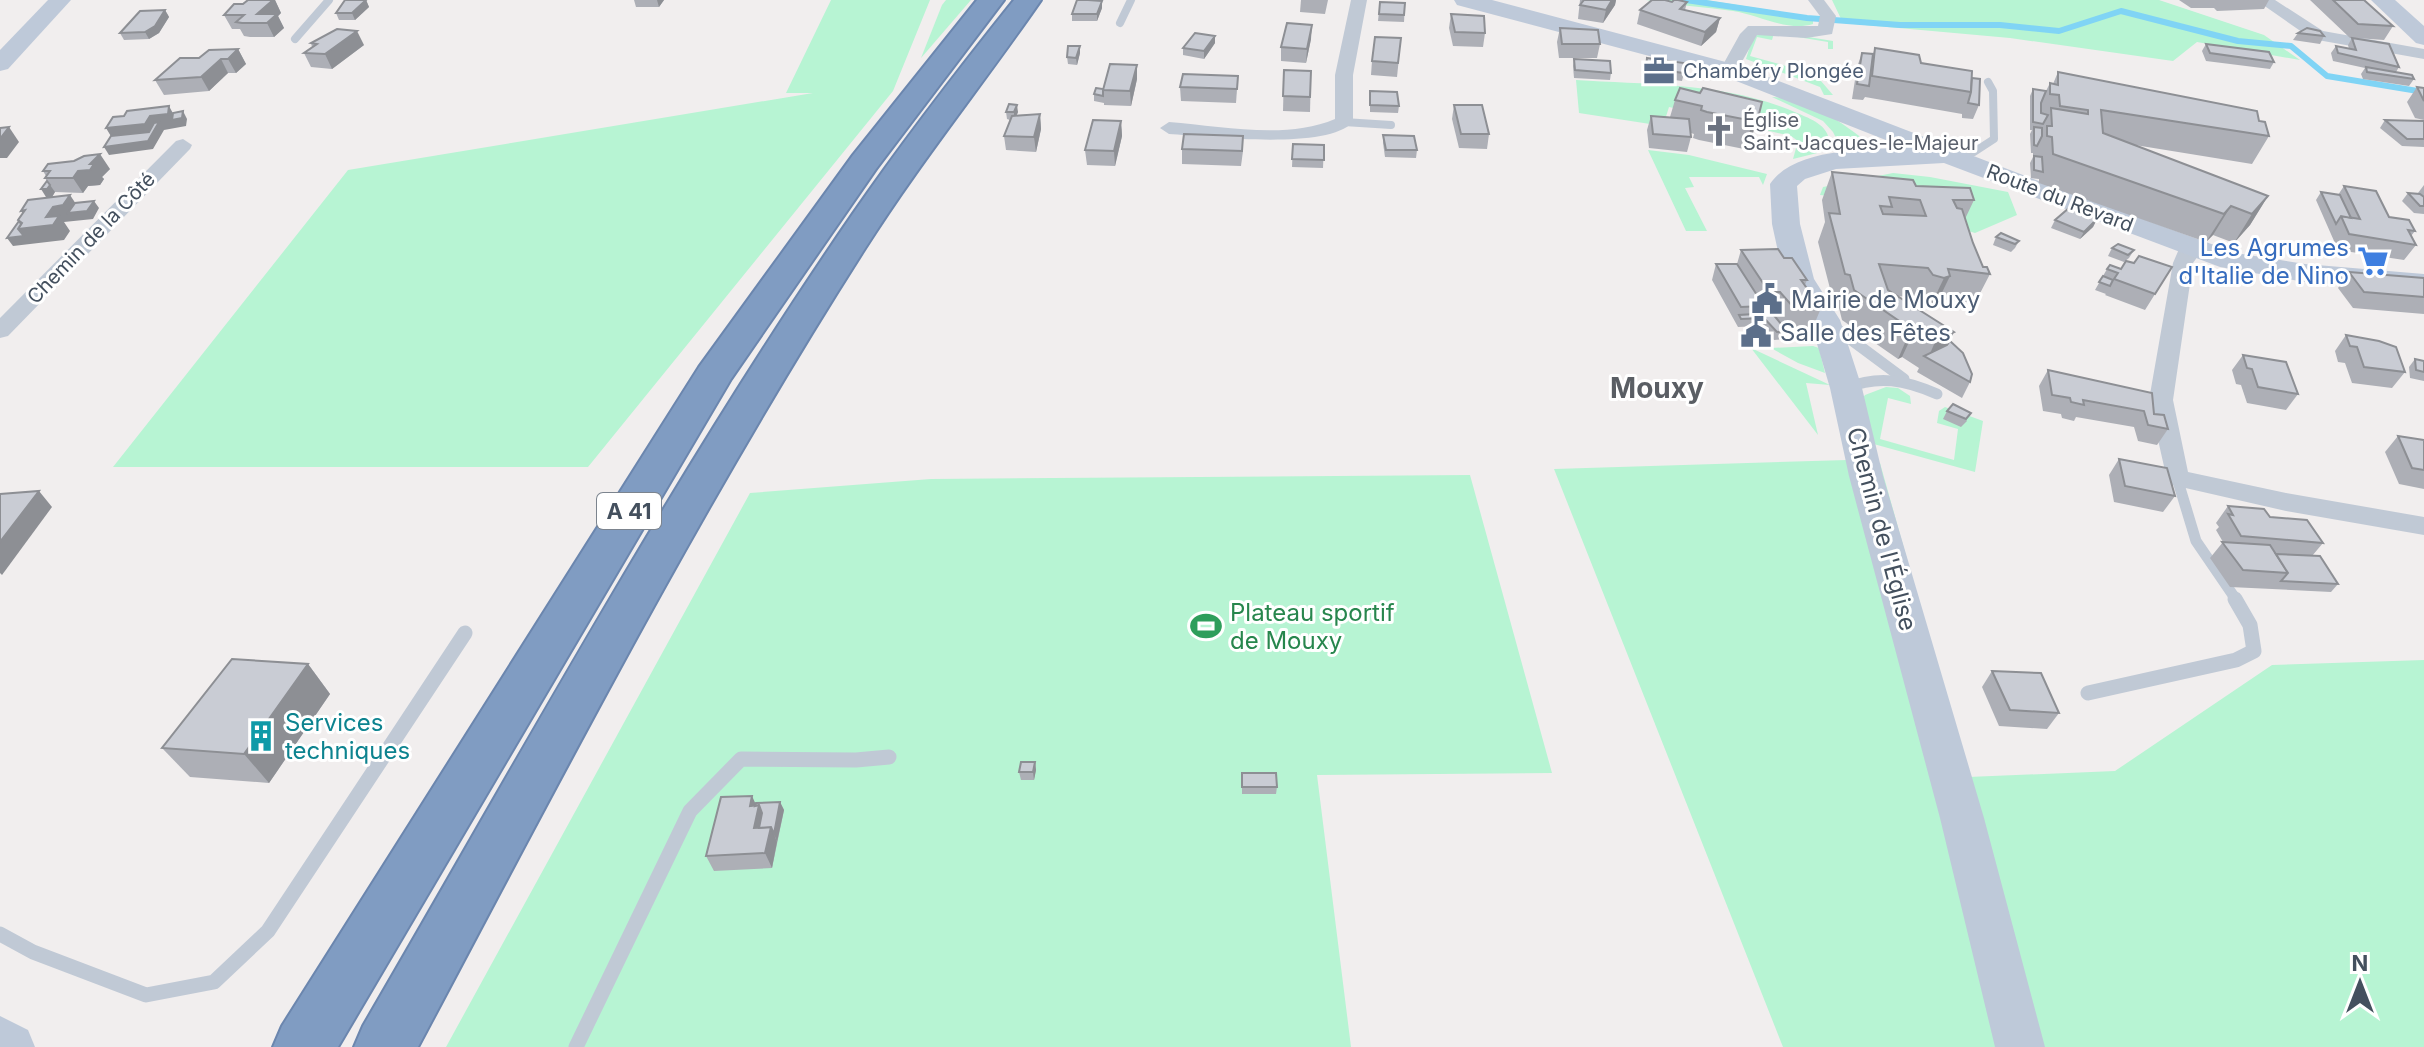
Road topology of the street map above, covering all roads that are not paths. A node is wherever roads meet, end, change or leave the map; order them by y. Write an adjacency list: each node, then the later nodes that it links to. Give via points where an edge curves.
1 (60, 0): 16 (street)
2 (329, 0): 15 (lane)
3 (991, 0): 41 (highway, A 41, via 864,162 713,376)
4 (1028, 0): 42 (highway, A 41, via 855,236 767,376)
5 (1131, 0): 12 (lane)
6 (1359, 0): 21 (street, via 1344,75)
7 (1465, 0): 13 (street, Route du Revard)
8 (1491, 0): 13 (street, Route du Revard)
9 (1816, 0): 19 (street, via 1828,22 1806,33 1754,30)
10 (2264, 0): 17 (street, via 2318,35)
11 (2382, 0): 14 (street)
12 (1120, 23)
13 (1570, 26): 19 (street, Route du Revard)
14 (2424, 38)
15 (295, 39)
16 (10, 43): 18 (street)
17 (2424, 54)
18 (0, 64)
19 (1729, 70): 25 (street, Route du Revard)
20 (1988, 82): 25 (lane, via 1993,91 1994,139 1974,152)
21 (1344, 122): 22 (lane); 23 (street, via 1306,133)
22 (1391, 125)
23 (1169, 128)
24 (183, 145): 29 (street, Chemin de la Côté)
25 (1949, 155): 26 (street, Route du Revard); 28 (street, Chemin de l'Église, via 1828,162 1798,171 1783,184 1799,279)
26 (2193, 249): 27 (street, Route du Revard, via 2269,269); 33 (street, via 2183,263 2161,400)
27 (2424, 283)
28 (1825, 320): 30 (lane); 31 (street, Chemin de l'Église)
29 (0, 331)
30 (1904, 379): 31 (lane, via 1879,377); 32 (lane)
31 (1846, 388): 44 (street, Chemin de l'Église)
32 (1937, 394)
33 (2177, 478): 34 (street); 36 (lane, via 2185,514 2205,559 2250,620 2254,651 2236,660)
34 (2424, 526)
35 (465, 633): 38 (lane, via 268,931 214,982 146,995)
36 (2088, 693)
37 (889, 757): 43 (lane, via 741,759 690,811)
38 (0, 934)
39 (0, 1040): 40 (street)
40 (10, 1047)
41 (304, 1047)
42 (385, 1047)
43 (576, 1047)
44 (2020, 1047)

